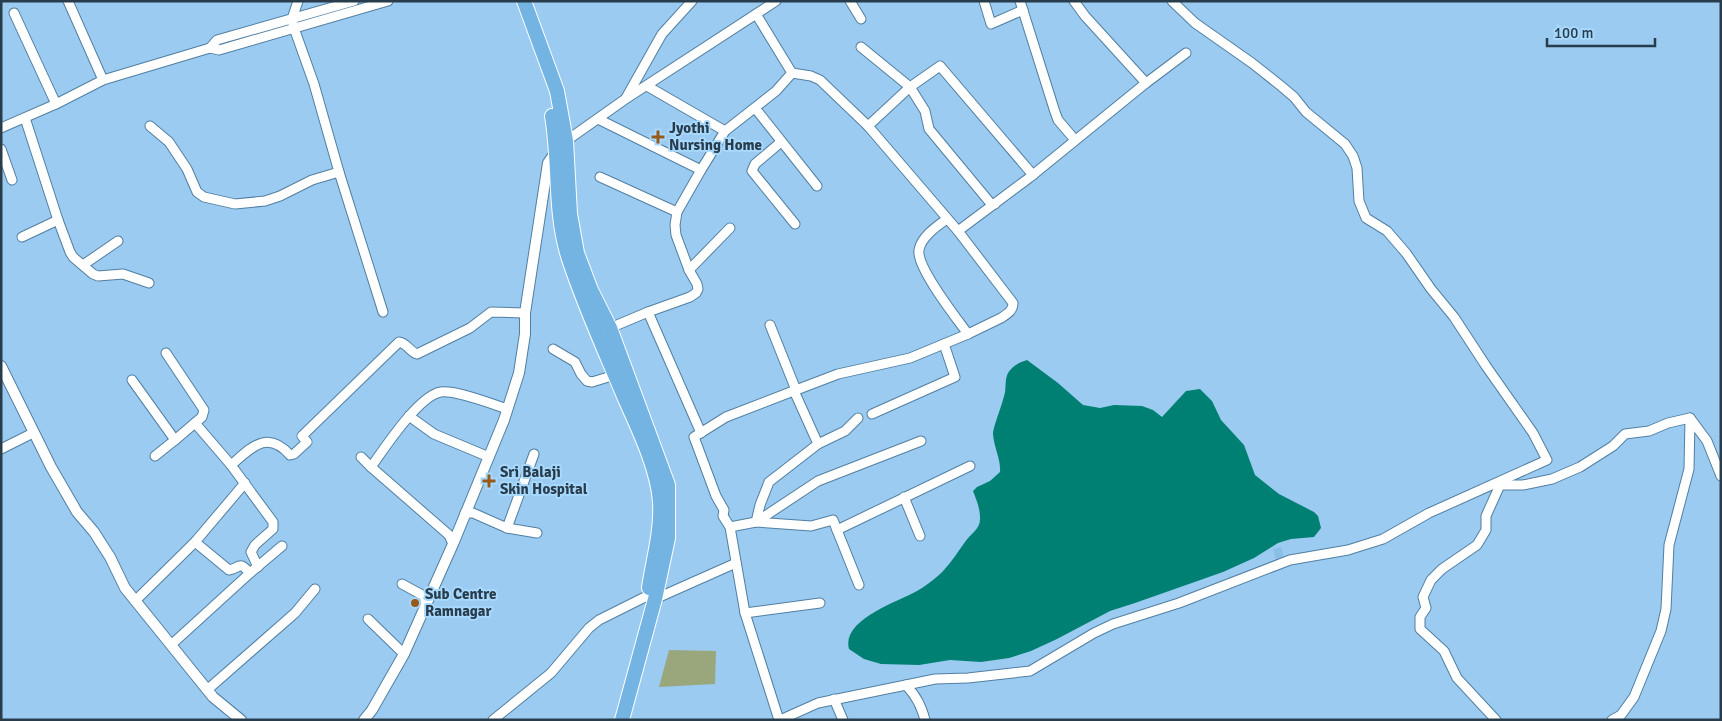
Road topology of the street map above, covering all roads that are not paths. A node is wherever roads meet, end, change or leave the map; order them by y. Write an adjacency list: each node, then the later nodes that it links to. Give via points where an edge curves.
1 (68, 1): 20 (street)
2 (298, 1): 16 (street)
3 (354, 1): 16 (street)
4 (388, 1): 16 (street)
5 (692, 1): 24 (street, via 662,34)
6 (776, 1): 14 (street)
7 (850, 1): 15 (street)
8 (984, 1): 12 (street, via 991,24)
9 (1074, 1): 21 (street)
10 (1172, 1): 113 (street, via 1195,23 1281,86 1306,112 1346,144 1357,168 1359,201 1366,218 1387,231 1454,317 1534,433 1547,460 1429,513 1383,539 1348,550 1290,560 1179,603 1113,624 1030,671)
11 (525, 2): 35 (highway, via 557,91)
12 (1022, 6): 33 (street, via 1058,120)
13 (14, 13): 25 (street)
14 (756, 14): 19 (street); 22 (street)
15 (861, 19)
16 (293, 24): 20 (street, via 219,50 210,48); 38 (street)
17 (861, 47): 23 (street)
18 (1186, 53): 21 (street)
19 (792, 74): 26 (street); 30 (street, via 820,80)
20 (103, 80): 25 (street)
21 (1146, 83): 33 (street)
22 (647, 86): 24 (street); 32 (street)
23 (910, 87): 30 (street); 39 (street, via 940,66); 43 (street, via 925,111 929,129 992,205)
24 (624, 100): 28 (street)
25 (56, 104): 27 (street)
26 (755, 108): 32 (street); 34 (street)
27 (24, 118): 31 (street); 46 (street)
28 (598, 119): 35 (street); 37 (street)
29 (150, 126): 38 (street, via 169,142 187,169 197,192 204,197 235,204 265,201)
30 (868, 126): 45 (street)
31 (1, 128)
32 (725, 131): 37 (street)
33 (1075, 140): 39 (street)
34 (781, 142): 42 (street); 47 (street, via 755,164 752,171)
35 (561, 146): 57 (street, via 548,163); 59 (highway, via 577,253); 65 (highway, via 561,215 568,255)
36 (1, 149): 41 (street)
37 (701, 170): 44 (street)
38 (339, 172): 55 (street)
39 (1033, 175): 43 (street)
40 (600, 177): 44 (street)
41 (12, 180)
42 (817, 186)
43 (995, 204): 49 (street)
44 (677, 212): 53 (street, via 676,235)
45 (947, 219): 49 (street); 60 (street, via 931,231 918,256 927,276)
46 (58, 220): 50 (street); 52 (street, via 70,252)
47 (795, 224)
48 (730, 228): 53 (street)
49 (958, 231): 60 (street, via 1013,303 1012,309 1001,318)
50 (22, 237)
51 (118, 241): 52 (street)
52 (83, 265): 54 (street, via 98,276 123,274)
53 (689, 270): 56 (street, via 697,284 696,293)
54 (149, 283)
55 (382, 312)
56 (648, 312): 59 (street); 75 (street)
57 (525, 313): 68 (street, via 519,373); 84 (street, via 491,312 470,328 417,354 400,342 302,436 307,442 294,454 290,455 272,441 254,446)
58 (770, 325): 67 (street)
59 (610, 328): 105 (highway, via 668,485 668,538)
60 (968, 334): 61 (street)
61 (944, 344): 67 (street, via 910,358 838,374); 69 (street, via 955,377)
62 (553, 349): 65 (street, via 575,362 587,381)
63 (166, 354): 73 (street, via 204,410)
64 (1, 366): 74 (street)
65 (615, 375): 105 (highway, via 641,435 658,486 660,516)
66 (132, 380): 76 (street)
67 (796, 390): 75 (street, via 726,417); 78 (street)
68 (508, 409): 70 (street, via 441,392 428,396); 83 (street)
69 (872, 414)
70 (409, 416): 83 (street, via 434,434); 85 (street)
71 (858, 418): 78 (street, via 845,431)
72 (1690, 418): 87 (street, via 1707,441); 124 (street, via 1649,431 1625,434 1580,468 1552,479 1523,485 1500,485 1486,516 1486,530 1477,545 1431,580 1423,597 1426,608 1420,617 1420,629 1444,650 1457,678); 125 (street, via 1689,469 1668,545 1666,609 1661,631 1634,697 1621,715)
73 (195, 423): 76 (street); 84 (street)
74 (33, 433): 79 (street); 106 (street, via 77,512 94,532)
75 (701, 433): 92 (street, via 694,437)
76 (175, 440): 81 (street)
77 (921, 441): 91 (street, via 818,481)
78 (818, 444): 91 (street, via 769,482)
79 (1, 449)
80 (534, 454): 93 (street)
81 (155, 456)
82 (361, 456): 85 (street)
83 (488, 457): 90 (street)
84 (231, 465): 88 (street)
85 (371, 466): 98 (street, via 449,535)
86 (970, 466): 89 (street)
87 (1721, 476)
88 (245, 483): 97 (street); 101 (street, via 274,526 250,552)
89 (904, 497): 94 (street); 96 (street)
90 (465, 513): 93 (street, via 473,513); 98 (street)
91 (756, 522): 92 (street); 94 (street, via 811,526 833,520)
92 (730, 527): 100 (street)
93 (507, 528): 95 (street)
94 (837, 530): 103 (street)
95 (537, 533)
96 (920, 536)
97 (195, 542): 101 (street, via 229,570 238,565); 106 (street)
98 (452, 544): 108 (street)
99 (282, 546): 101 (street)
100 (736, 563): 105 (street); 109 (street)
101 (254, 570): 111 (street)
102 (402, 584): 108 (street, via 424,596)
103 (859, 585)
104 (315, 589): 114 (street, via 295,613)
105 (651, 598): 118 (street, via 609,614 594,624 551,673); 119 (highway); 120 (highway)
106 (135, 601): 111 (street)
107 (820, 603): 109 (street)
108 (426, 605): 112 (street)
109 (745, 614): 121 (street)
110 (368, 619): 112 (street)
111 (171, 645): 114 (street)
112 (404, 654): 117 (street)
113 (906, 685): 115 (street); 123 (street, via 922,707)
114 (207, 690): 116 (street)
115 (834, 699): 121 (street); 122 (street)
116 (241, 720)
117 (364, 720)
118 (493, 720)
119 (615, 720)
120 (622, 720)
121 (779, 720)
122 (842, 720)
123 (925, 720)
124 (1496, 720)
125 (1612, 720)

